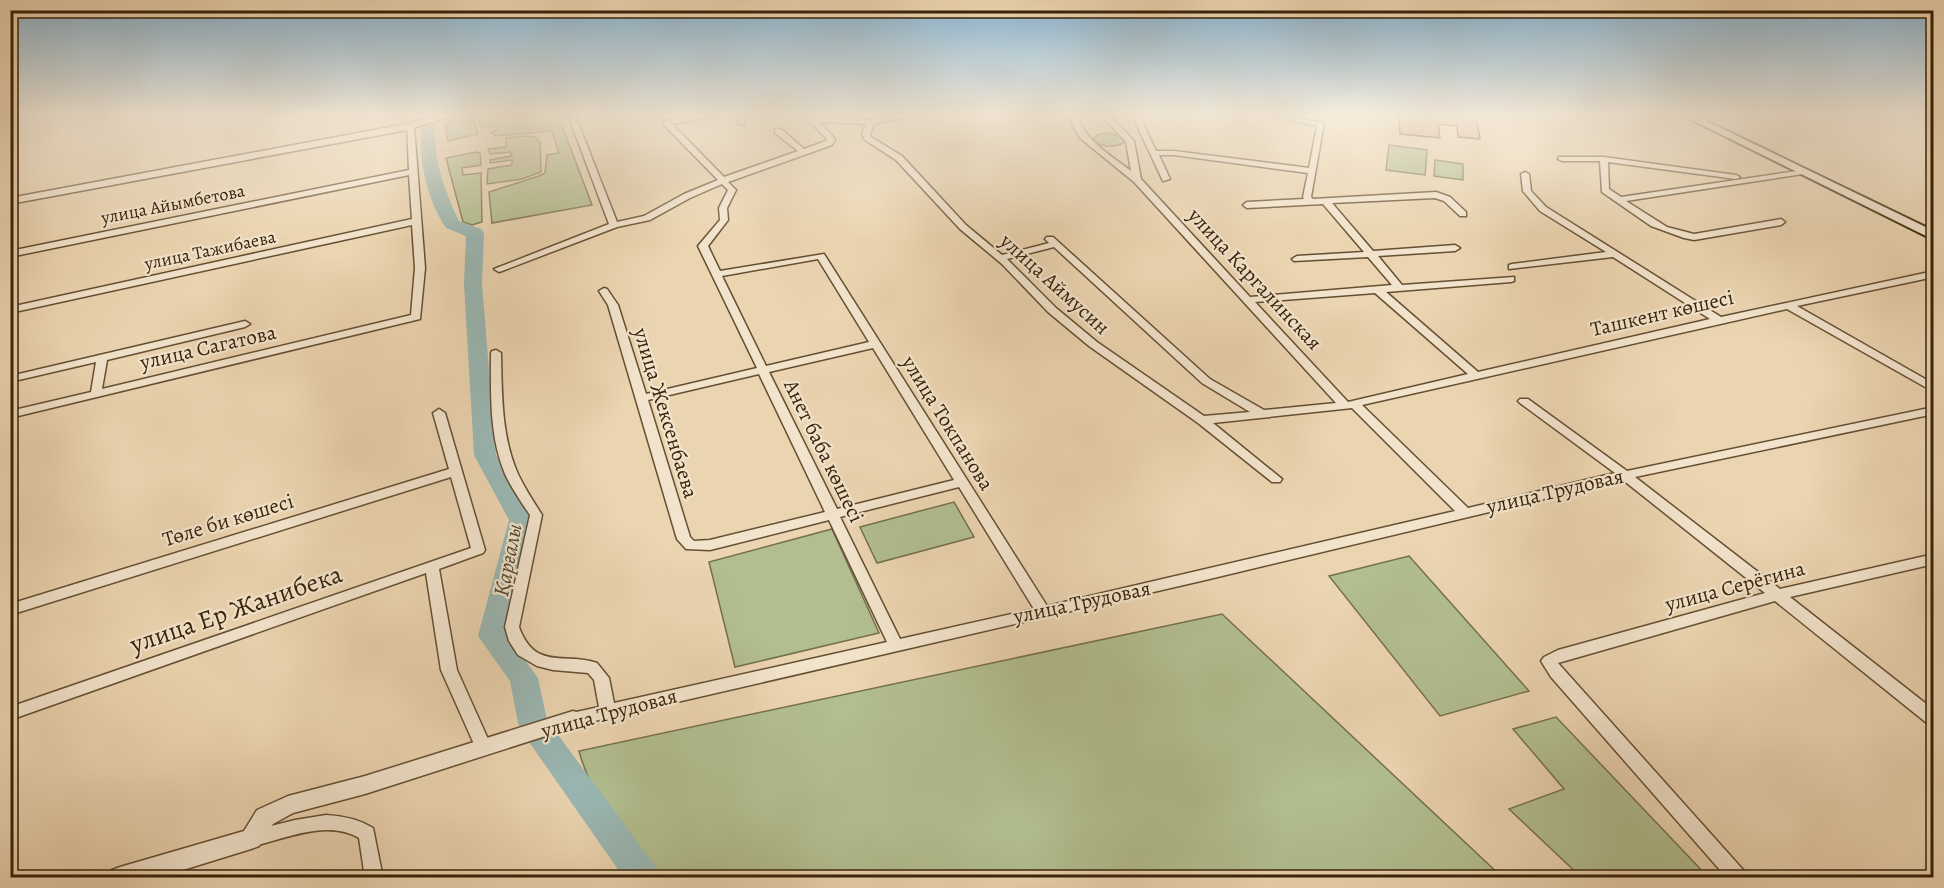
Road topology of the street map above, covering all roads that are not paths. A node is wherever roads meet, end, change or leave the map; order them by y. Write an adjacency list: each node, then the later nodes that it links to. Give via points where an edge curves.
1 (247, 156): 24 (street)
2 (413, 156): 16 (street)
3 (587, 156): 31 (street)
4 (700, 156): 22 (street)
5 (791, 156): 22 (street)
6 (897, 156): 37 (street, улица Аймусин, via 963,227)
7 (1108, 156): 20 (street, улица Каргалинская)
8 (1133, 156): 20 (street)
9 (1156, 156): 21 (street)
10 (1200, 156): 15 (street)
11 (1315, 156): 15 (street)
12 (1771, 156): 17 (main road)
13 (1562, 159): 14 (street)
14 (1604, 159): 19 (street); 23 (street, via 1605,190)
15 (1312, 171): 25 (street, via 1307,197)
16 (412, 172): 29 (street); 34 (street, улица Айымбетова)
17 (1803, 172): 19 (street); 32 (main road)
18 (1525, 174): 36 (street, via 1527,191 1543,209)
19 (1752, 179): 23 (street)
20 (1137, 180): 47 (street, улица Каргалинская)
21 (1166, 180)
22 (722, 181): 31 (street, via 647,219); 41 (street, Анет баба көшесі, via 732,190 723,208 724,220 703,246)
23 (1619, 200): 30 (street, via 1683,236)
24 (10, 201)
25 (1311, 202): 26 (street); 27 (street)
26 (1326, 202): 28 (street, via 1436,195); 35 (street)
27 (1247, 205)
28 (1464, 214)
29 (417, 221): 49 (street, улица Тажибаева); 59 (street, улица Сагатова, via 420,268 416,317)
30 (1781, 222)
31 (614, 225): 40 (street)
32 (1934, 236)
33 (1455, 248): 35 (street)
34 (10, 254)
35 (1371, 254): 38 (street); 44 (street)
36 (1616, 254): 39 (street); 50 (street)
37 (1000, 258): 66 (street, via 1053,242 1206,381); 67 (street, улица Аймусин, via 1093,344)
38 (1297, 259)
39 (1512, 267)
40 (500, 270)
41 (717, 274): 52 (street, улица Токпанова, via 820,256); 55 (street, Анет баба көшесі)
42 (1934, 274): 48 (street, Ташкент көшесі)
43 (1511, 279): 44 (street)
44 (1399, 287): 45 (street)
45 (1377, 290): 47 (street); 56 (street)
46 (604, 291): 60 (street, улица Жексенбаева, via 613,305)
47 (1246, 300): 62 (street, улица Каргалинская)
48 (1788, 305): 50 (street, Ташкент көшесі); 58 (street)
49 (10, 310)
50 (1719, 320): 56 (street, Ташкент көшесі)
51 (245, 324): 54 (street)
52 (875, 344): 55 (street); 71 (street, улица Токпанова)
53 (496, 353): 80 (street, via 496,410 505,456 536,515 512,627 515,640 524,654 537,661 592,667 601,678)
54 (102, 357): 57 (street); 59 (street)
55 (764, 371): 60 (street); 73 (street, Анет баба көшесі)
56 (1476, 376): 62 (street, Ташкент көшесі)
57 (10, 379)
58 (1934, 389)
59 (96, 393): 65 (street, улица Сагатова)
60 (642, 398): 73 (street, улица Жексенбаева, via 684,539 691,546 702,547)
61 (1524, 401): 69 (street)
62 (1349, 404): 66 (street, Ташкент көшесі); 72 (street, улица Каргалинская)
63 (1934, 410): 69 (street, улица Трудовая)
64 (439, 413): 68 (street)
65 (10, 415)
66 (1264, 415): 67 (street, Ташкент көшесі)
67 (1202, 420): 70 (street, улица Аймусин)
68 (457, 471): 75 (street, улица Ер Жанибека, via 478,550); 77 (street, Төле би көшесі)
69 (1625, 475): 72 (street, улица Трудовая); 76 (street)
70 (1276, 479)
71 (961, 482): 73 (street); 78 (street, улица Токпанова)
72 (1464, 512): 78 (street, улица Трудовая)
73 (833, 516): 79 (street, Анет баба көшесі)
74 (1934, 559): 76 (street, улица Серёгина)
75 (432, 566): 81 (street, улица Ер Жанибека); 84 (street, via 449,670)
76 (1778, 595): 83 (street); 88 (street, улица Серёгина, via 1549,661)
77 (10, 610)
78 (1042, 610): 79 (street, улица Трудовая)
79 (896, 645): 80 (street, улица Трудовая)
80 (608, 711): 82 (street, улица Трудовая)
81 (10, 714)
82 (573, 719): 84 (street, улица Трудовая)
83 (1934, 719)
84 (484, 748): 85 (street, улица Трудовая, via 288,805 265,817)
85 (251, 840): 86 (street); 87 (street, via 341,822 367,834)
86 (120, 878)
87 (374, 878)
88 (1738, 878)

